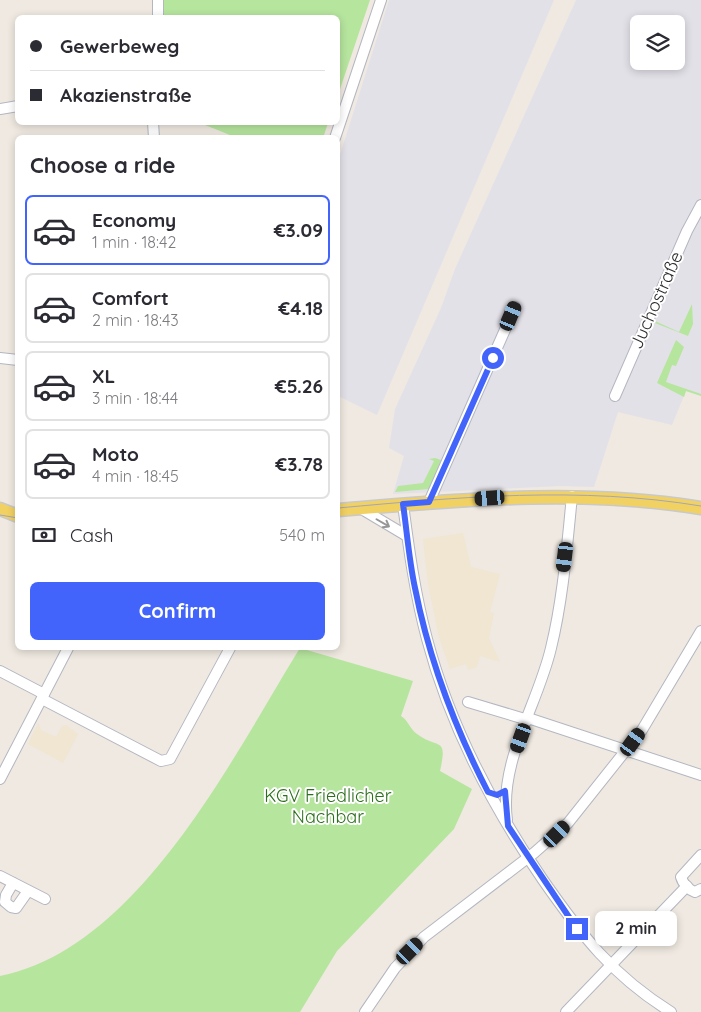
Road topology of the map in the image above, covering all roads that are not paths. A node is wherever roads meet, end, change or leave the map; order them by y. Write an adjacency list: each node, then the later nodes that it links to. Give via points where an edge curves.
1 (158, 0): 3 (street)
2 (381, 0): 6 (street)
3 (158, 15)
4 (15, 106): 5 (street)
5 (0, 109)
6 (340, 123)
7 (701, 205): 11 (street, Juchostraße)
8 (515, 307): 13 (street)
9 (0, 358): 10 (street)
10 (15, 360)
11 (615, 396)
12 (572, 496): 13 (main road); 16 (main road, via 649,500); 29 (street, via 554,636)
13 (429, 502): 14 (main road)
14 (403, 504): 15 (main road); 22 (street)
15 (360, 508): 18 (main road); 22 (street, one-way to 22)
16 (701, 508)
17 (0, 509): 19 (main road)
18 (340, 510)
19 (15, 515)
20 (15, 516): 21 (main road)
21 (0, 518)
22 (407, 536): 34 (street, via 426,638 455,722)
23 (701, 631): 30 (street, via 650,718)
24 (67, 650): 27 (street)
25 (229, 650): 27 (street, via 170,759 160,760)
26 (0, 671): 27 (street)
27 (43, 697): 32 (street)
28 (468, 702): 29 (street)
29 (531, 720): 30 (street); 33 (street, via 510,768)
30 (626, 751): 31 (street); 37 (street, via 568,823)
31 (701, 774)
32 (0, 779)
33 (505, 791): 34 (street, via 497,795); 35 (street)
34 (488, 792): 35 (street)
35 (508, 826): 37 (street)
36 (701, 854): 40 (street, via 682,874 682,882)
37 (528, 858): 44 (street, via 577,929); 45 (street, via 424,937 395,968)
38 (0, 876): 39 (street)
39 (13, 883): 42 (street); 42 (street, via 5,902 11,907 16,908)
40 (687, 886): 41 (street, via 695,892); 44 (street)
41 (701, 889)
42 (28, 891): 43 (street)
43 (45, 899)
44 (610, 966): 46 (street); 47 (street)
45 (365, 1012)
46 (566, 1012)
47 (672, 1012)

